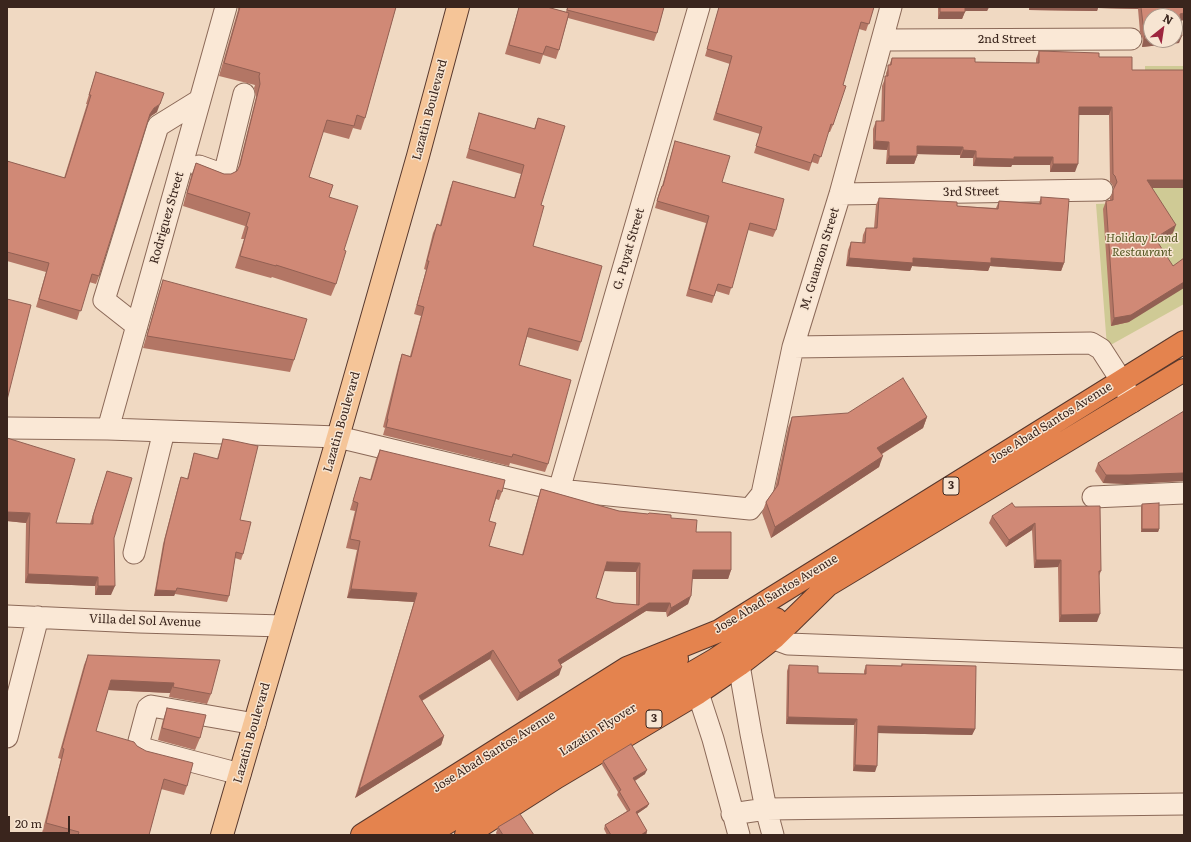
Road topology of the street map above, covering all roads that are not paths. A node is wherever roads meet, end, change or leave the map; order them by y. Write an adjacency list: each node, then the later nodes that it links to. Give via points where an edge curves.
1 (226, 7): 8 (street, Rodriguez Street)
2 (458, 7): 21 (main road, Lazatin Boulevard)
3 (699, 7): 22 (street, G. Puyat Street)
4 (891, 7): 6 (street, M. Guanzon Street)
5 (1131, 38): 6 (street, 2nd Street)
6 (882, 40): 11 (street, M. Guanzon Street)
7 (244, 94): 9 (street, via 224,175)
8 (200, 100): 9 (street, Rodriguez Street); 12 (street, via 158,126 104,300)
9 (183, 160): 12 (street, Rodriguez Street)
10 (1102, 190): 11 (street, 3rd Street)
11 (840, 194): 14 (street, M. Guanzon Street)
12 (137, 326): 19 (street, Rodriguez Street)
13 (1184, 342): 16 (highway, Jose Abad Santos Avenue / 3)
14 (793, 348): 16 (street, via 1091,343 1101,349); 22 (street, M. Guanzon Street, via 762,494 750,509)
15 (1184, 370): 17 (highway, Jose Abad Santos Avenue / 3)
16 (1121, 380): 17 (street); 30 (highway, Jose Abad Santos Avenue / 3)
17 (1132, 402): 26 (highway, Jose Abad Santos Avenue / 3)
18 (7, 428): 19 (street)
19 (108, 429): 20 (street)
20 (164, 431): 21 (street); 25 (street)
21 (338, 437): 22 (street); 29 (main road, Lazatin Boulevard)
22 (559, 490)
23 (1184, 493): 24 (street)
24 (1093, 497)
25 (134, 553)
26 (828, 585): 31 (highway, Jose Abad Santos Avenue / 3); 34 (highway, Lazatin Flyover / 3, via 716,659)
27 (7, 616): 28 (street, Villa del Sol Avenue)
28 (38, 617): 29 (street, Villa del Sol Avenue); 37 (street)
29 (283, 626): 36 (main road, Lazatin Boulevard)
30 (719, 631): 34 (highway, Lazatin Flyover / 3); 43 (highway, Jose Abad Santos Avenue / 3, via 627,668)
31 (775, 637): 32 (street, via 788,644); 33 (highway, Jose Abad Santos Avenue / 3)
32 (1184, 659)
33 (739, 665): 35 (highway, Jose Abad Santos Avenue / 3); 40 (street)
34 (644, 691): 44 (highway, Lazatin Flyover / 3); 45 (highway, Lazatin Flyover / 3)
35 (698, 693): 41 (street); 46 (highway, Jose Abad Santos Avenue / 3)
36 (255, 724): 38 (main road, Lazatin Boulevard); 38 (street, via 151,706 147,711 139,741 145,749)
37 (7, 737)
38 (240, 774): 42 (main road, Lazatin Boulevard)
39 (1184, 804): 40 (street)
40 (766, 809): 41 (street); 48 (street)
41 (732, 814): 47 (street)
42 (222, 835)
43 (362, 835)
44 (394, 835)
45 (427, 835)
46 (466, 835)
47 (739, 835)
48 (773, 835)

